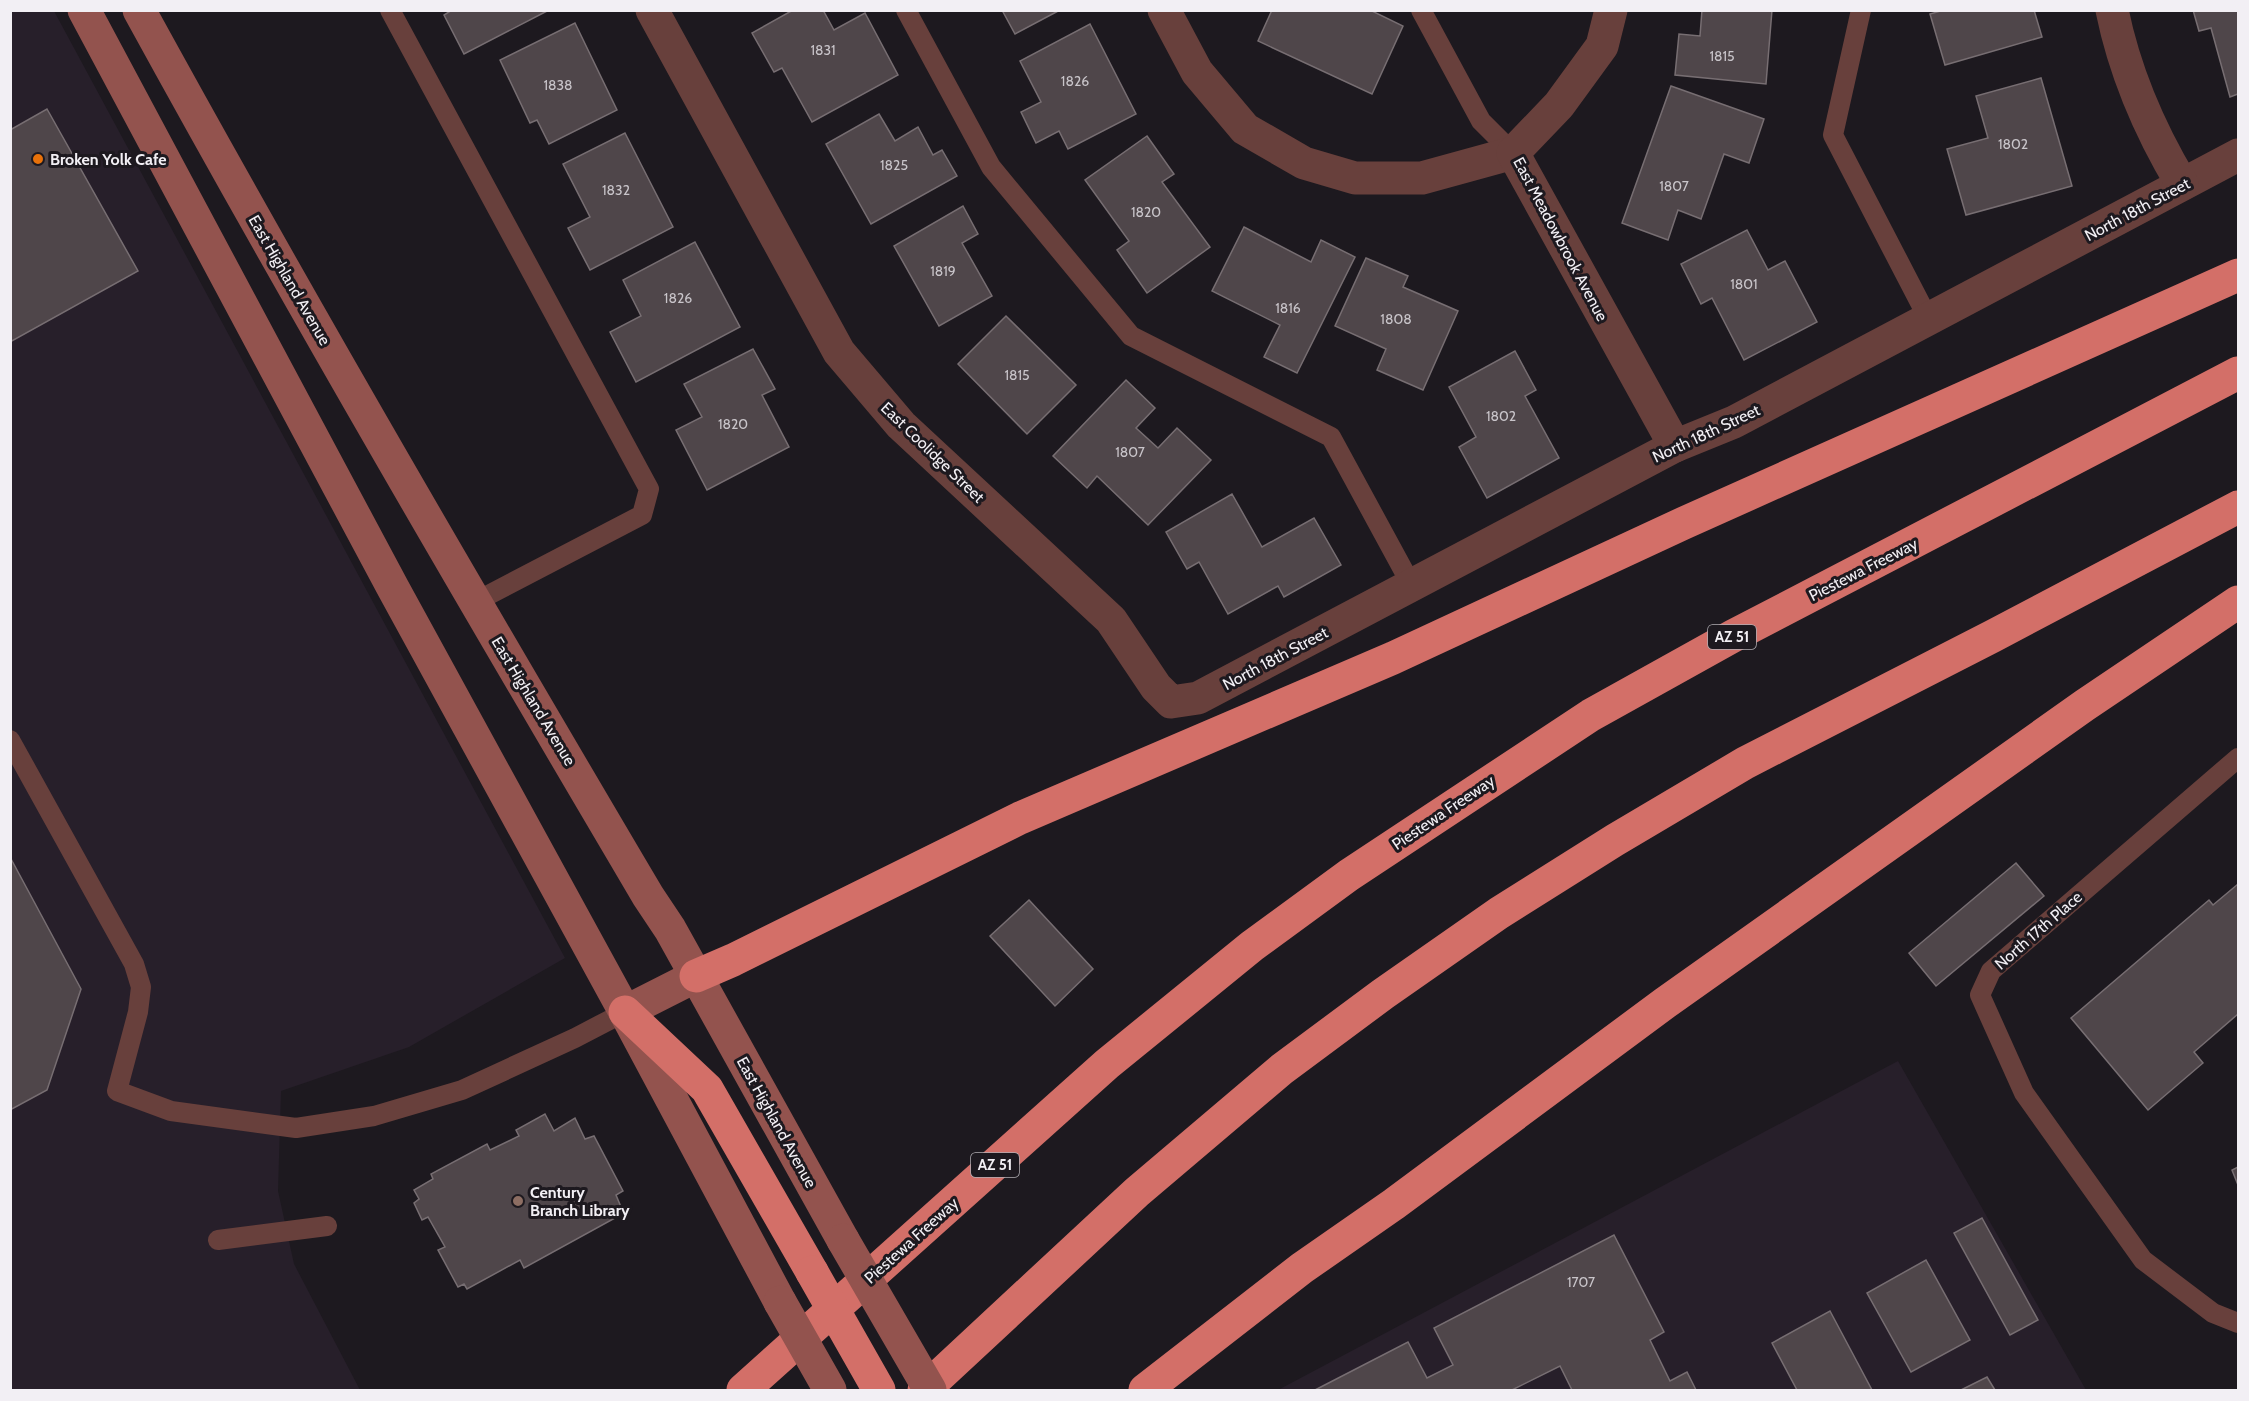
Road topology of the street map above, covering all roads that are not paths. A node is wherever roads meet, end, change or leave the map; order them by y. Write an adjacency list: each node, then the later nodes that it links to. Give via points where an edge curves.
1 (84, 10): 26 (main road)
2 (139, 10): 20 (main road, East Highland Avenue)
3 (390, 10): 20 (lane, via 649,489 642,515)
4 (652, 10): 22 (street, East Coolidge Street, via 839,352 901,425 1111,620 1155,687)
5 (906, 10): 19 (lane, via 991,167 1131,336 1331,436)
6 (1164, 10): 11 (street, via 1197,72 1245,129 1305,163 1355,177 1422,178)
7 (1421, 10): 11 (lane, via 1481,121)
8 (1611, 10): 11 (street, East Meadowbrook Avenue, via 1602,46 1559,105)
9 (1861, 10): 15 (lane, via 1833,135)
10 (2112, 10): 13 (street, via 2134,92)
11 (1513, 153): 17 (street, East Meadowbrook Avenue)
12 (2238, 155): 13 (street, North 18th Street)
13 (2182, 184): 15 (street, North 18th Street)
14 (2238, 274): 25 (highway, via 1393,658 1020,818)
15 (1929, 320): 17 (street, North 18th Street, via 1734,422)
16 (2238, 373): 30 (highway, Piestewa Freeway / AZ 51, via 1733,636 1592,715 1349,875 1252,946 1107,1064)
17 (1675, 446): 19 (street, North 18th Street)
18 (2238, 507): 33 (highway, via 1745,763 1499,913 1281,1069 1137,1192)
19 (1412, 586): 22 (street, North 18th Street, via 1198,699)
20 (475, 602): 25 (main road, East Highland Avenue)
21 (2238, 602): 35 (highway, via 2076,711 1665,1003 1302,1268)
22 (1171, 702)
23 (10, 740): 26 (lane, via 134,964 141,987 138,1012 117,1091 171,1111 296,1128 374,1116 462,1090)
24 (2238, 758): 29 (lane, North 17th Place, via 1991,970 1980,995 2024,1093 2143,1260 2213,1313)
25 (696, 976): 26 (main road); 34 (main road, East Highland Avenue, bridge)
26 (625, 1012): 31 (main road, bridge); 32 (highway, bridge, via 707,1089)
27 (327, 1226): 28 (lane)
28 (218, 1240)
29 (2238, 1323)
30 (743, 1390)
31 (830, 1390)
32 (879, 1390)
33 (924, 1390)
34 (930, 1390)
35 (1144, 1390)

